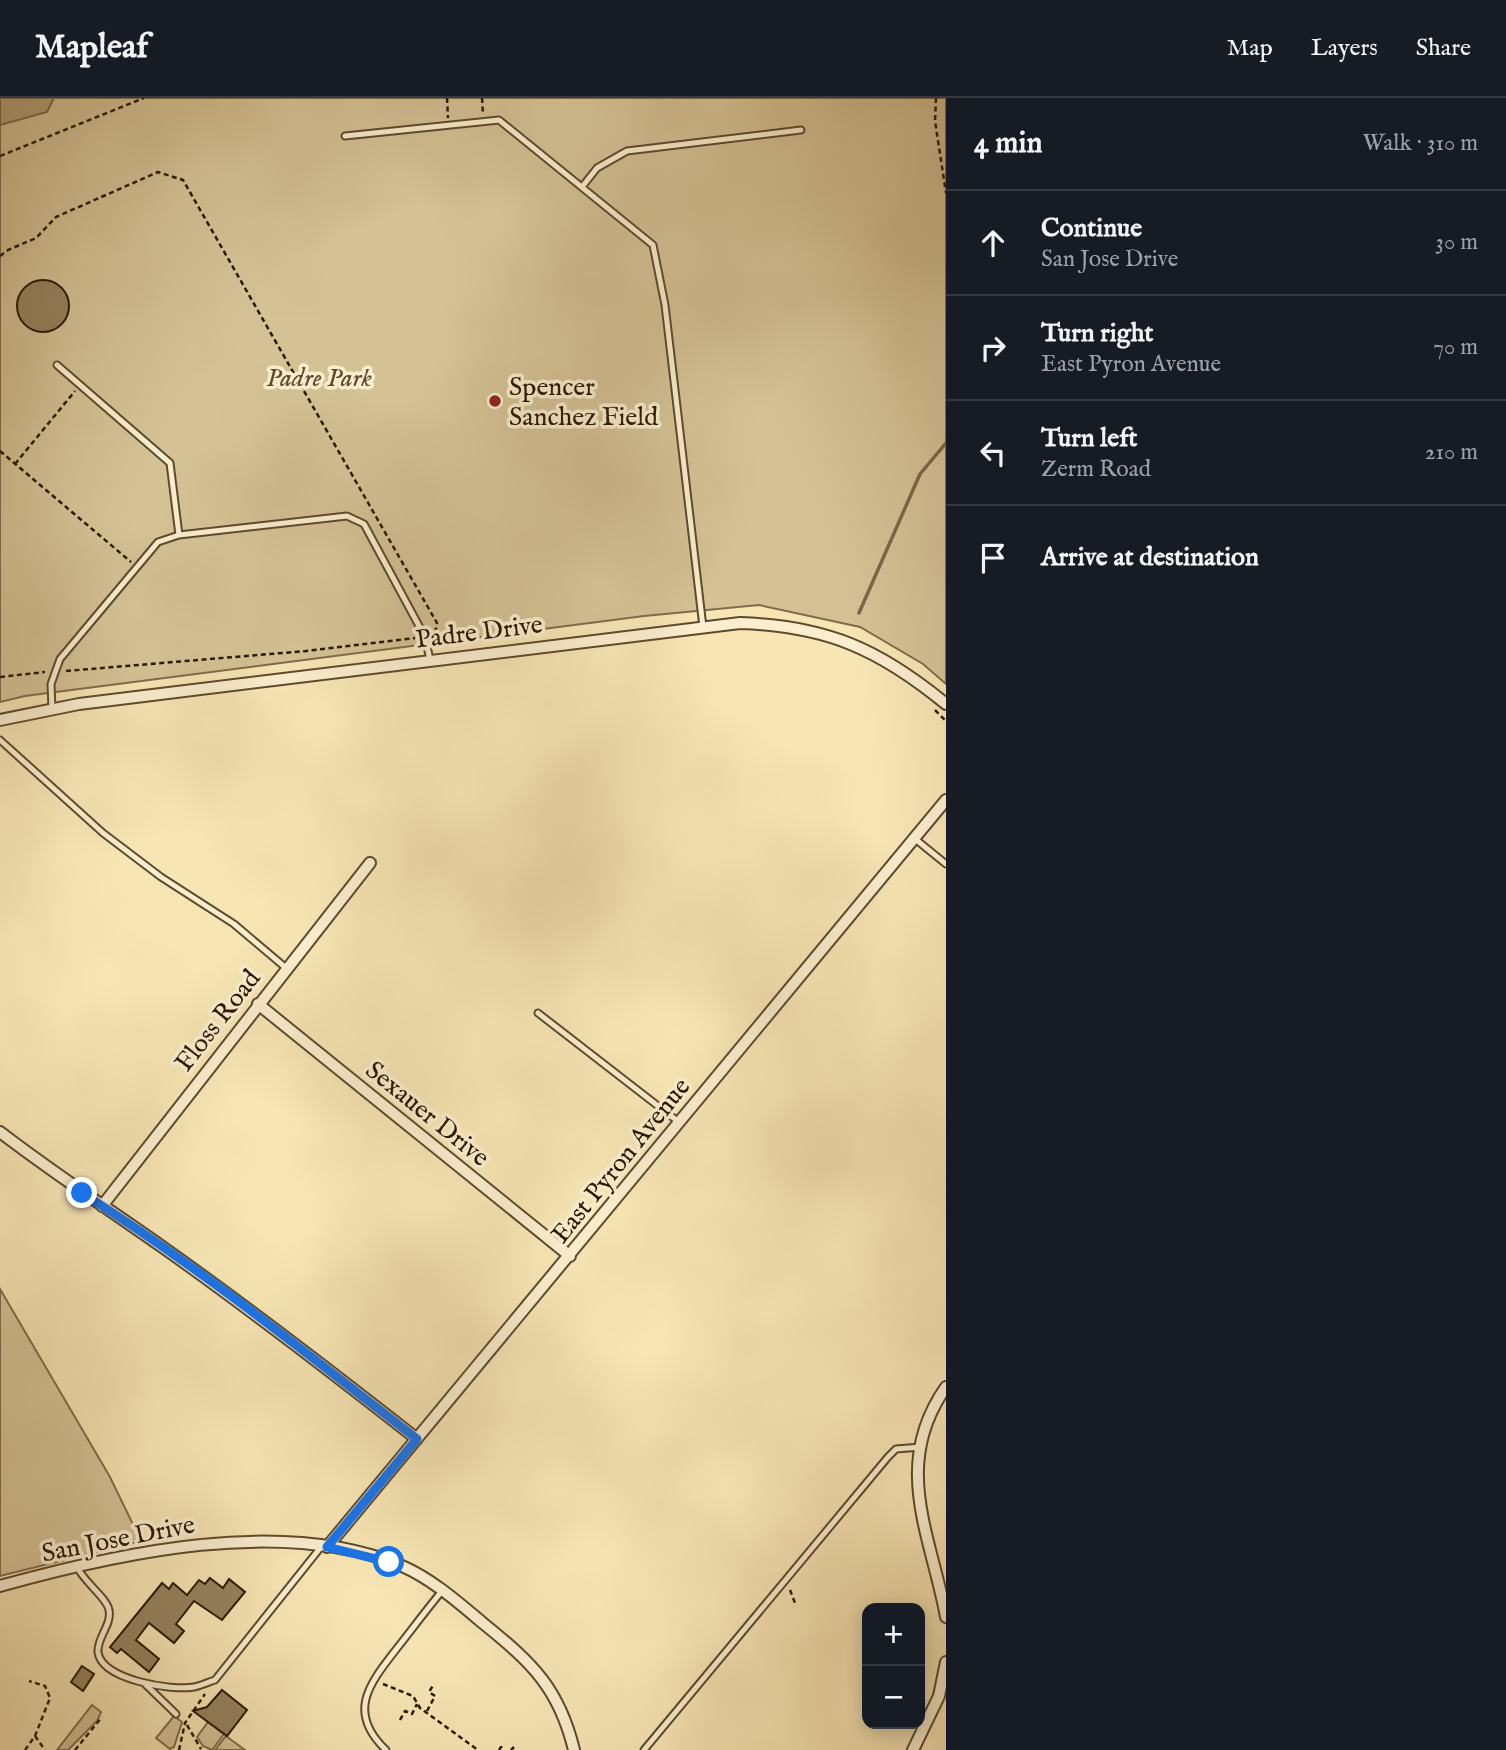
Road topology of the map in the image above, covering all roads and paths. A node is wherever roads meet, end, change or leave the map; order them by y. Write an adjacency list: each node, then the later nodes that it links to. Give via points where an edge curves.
1 (144, 98): 9 (path)
2 (447, 98): 6 (path)
3 (482, 98): 5 (path)
4 (936, 98): 11 (path)
5 (483, 121): 6 (lane); 10 (lane, via 499,120)
6 (449, 125): 8 (lane)
7 (801, 130): 10 (lane, via 627,151 597,168)
8 (345, 136)
9 (0, 156)
10 (582, 187): 19 (lane, via 653,245 665,305)
11 (946, 193)
12 (0, 256): 20 (path, via 36,238 56,217 158,172 183,180 437,622 434,636)
13 (57, 365): 14 (lane)
14 (81, 384): 16 (path); 17 (lane, via 170,463)
15 (0, 451): 16 (path)
16 (15, 464): 18 (path)
17 (179, 535): 18 (lane, via 158,542); 20 (lane, via 357,518)
18 (136, 567): 22 (lane, via 60,659)
19 (703, 627): 21 (street, Padre Drive); 24 (street, Padre Drive, via 768,624 826,635 906,671)
20 (425, 637): 21 (lane); 22 (path)
21 (430, 660): 25 (street, Padre Drive)
22 (55, 672): 23 (path); 25 (lane)
23 (0, 677)
24 (946, 704)
25 (52, 709): 27 (street, Padre Drive)
26 (934, 711): 28 (path)
27 (0, 720)
28 (946, 721)
29 (0, 740): 34 (lane, via 103,834 234,924)
30 (946, 800): 31 (street, East Pyron Avenue)
31 (914, 838): 33 (lane); 37 (street, East Pyron Avenue)
32 (370, 863): 34 (street, Floss Road)
33 (946, 864)
34 (286, 968): 35 (street, Floss Road)
35 (258, 1004): 39 (street, Floss Road); 40 (street, Sexauer Drive)
36 (538, 1013): 37 (lane)
37 (680, 1123): 40 (street, East Pyron Avenue)
38 (0, 1132): 39 (street)
39 (102, 1206): 42 (street, via 292,1341)
40 (570, 1256): 42 (street, East Pyron Avenue)
41 (946, 1387): 43 (street)
42 (417, 1439): 44 (street, East Pyron Avenue)
43 (921, 1447): 46 (lane, via 896,1449); 50 (street, via 919,1510)
44 (324, 1547): 45 (street, San Jose Drive, via 194,1544); 48 (street, San Jose Drive, via 402,1566); 53 (lane)
45 (78, 1567): 47 (street, San Jose Drive); 55 (lane, via 109,1610 99,1656 120,1674)
46 (783, 1583): 49 (path); 74 (lane)
47 (0, 1586)
48 (442, 1591): 52 (lane); 73 (street, San Jose Drive, via 535,1667 555,1696)
49 (795, 1603)
50 (946, 1617)
51 (946, 1662): 75 (street, via 939,1696)
52 (374, 1678): 57 (path, via 413,1696); 69 (lane, via 364,1706 370,1729)
53 (215, 1680): 55 (lane, via 185,1688); 62 (path)
54 (29, 1681): 63 (path, via 45,1686 50,1698)
55 (144, 1683): 59 (lane)
56 (434, 1684): 58 (path, via 429,1692 435,1696)
57 (417, 1704): 58 (path); 61 (path, via 412,1714 405,1711)
58 (427, 1711): 70 (path)
59 (176, 1714): 62 (path)
60 (102, 1717): 66 (path)
61 (400, 1720)
62 (186, 1724): 67 (path); 68 (path)
63 (35, 1736): 64 (path); 65 (path)
64 (25, 1750)
65 (45, 1750)
66 (75, 1750)
67 (179, 1750)
68 (201, 1750)
69 (386, 1750)
70 (478, 1750)
71 (499, 1750): 72 (path)
72 (504, 1750)
73 (574, 1750)
74 (644, 1750)
75 (912, 1750)

